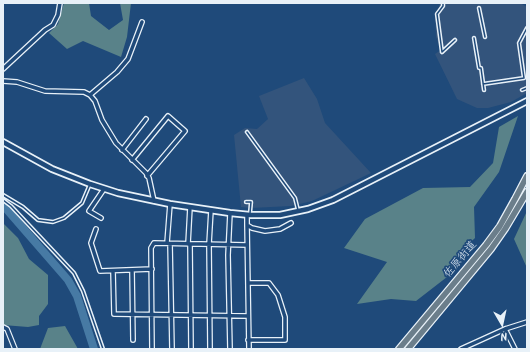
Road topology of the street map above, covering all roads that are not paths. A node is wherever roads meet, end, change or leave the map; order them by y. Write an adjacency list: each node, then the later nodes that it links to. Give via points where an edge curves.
1 (60, 3): 9 (street, via 53,24)
2 (443, 3): 8 (lane, via 437,14 442,52)
3 (479, 8): 6 (lane)
4 (142, 22): 17 (street, via 128,59)
5 (527, 28): 10 (lane, via 519,43)
6 (486, 37)
7 (474, 38): 13 (lane)
8 (455, 40)
9 (3, 69)
10 (523, 72): 11 (lane); 13 (lane, via 524,78)
11 (527, 72)
12 (3, 81): 17 (street, via 17,82 45,91 84,92)
13 (483, 84): 15 (lane)
14 (527, 88): 16 (lane)
15 (484, 90)
16 (522, 90)
17 (90, 95): 22 (street)
18 (527, 101): 36 (street, via 333,200)
19 (146, 119): 22 (street)
20 (247, 132): 36 (lane, via 295,198)
21 (3, 142): 26 (street, via 52,169)
22 (122, 150): 23 (street)
23 (132, 160): 24 (street); 24 (street, via 168,116 185,132)
24 (148, 176): 31 (street)
25 (527, 176): 74 (highway, 佐原街道, via 500,226)
26 (90, 184): 27 (street); 29 (lane, via 82,203 64,218 52,222 38,220)
27 (104, 189): 31 (street); 39 (street, via 89,211)
28 (527, 192): 75 (highway, 佐原街道, via 505,229 477,266)
29 (3, 195)
30 (3, 200): 67 (lane, via 74,273)
31 (154, 201): 33 (street)
32 (246, 202): 38 (lane, via 251,202)
33 (170, 204): 34 (street); 43 (street)
34 (190, 207): 35 (street); 44 (street)
35 (211, 210): 37 (street); 45 (street)
36 (298, 212): 38 (street)
37 (230, 213): 38 (street); 46 (street)
38 (249, 215): 41 (street)
39 (101, 218)
40 (291, 223): 41 (street, via 269,231)
41 (247, 225): 47 (street)
42 (96, 229): 50 (street, via 91,243 100,271)
43 (169, 243): 44 (street); 48 (street, via 154,243 151,248); 54 (street)
44 (189, 244): 45 (street); 55 (street)
45 (209, 244): 46 (street); 56 (street)
46 (228, 245): 47 (street); 57 (street)
47 (247, 245): 51 (street)
48 (152, 269): 49 (street); 53 (street)
49 (132, 270): 50 (street); 52 (street)
50 (113, 271): 52 (street, via 114,314)
51 (248, 283): 58 (street); 65 (street, via 269,283 278,296 285,317 284,340)
52 (132, 314): 53 (street); 64 (street)
53 (152, 314): 54 (street); 68 (street)
54 (172, 315): 55 (street); 69 (street)
55 (190, 315): 56 (street); 70 (street)
56 (209, 316): 57 (street); 71 (street)
57 (229, 316): 58 (street); 72 (street)
58 (248, 316): 65 (street)
59 (527, 322): 61 (street)
60 (3, 327): 62 (street)
61 (505, 328): 76 (street); 77 (street)
62 (7, 329): 63 (street); 66 (street)
63 (3, 334)
64 (133, 340)
65 (248, 340): 73 (street)
66 (15, 349)
67 (103, 349)
68 (152, 349)
69 (172, 349)
70 (191, 349)
71 (210, 349)
72 (230, 349)
73 (248, 349)
74 (400, 349)
75 (408, 349)
76 (461, 349)
77 (515, 349)

